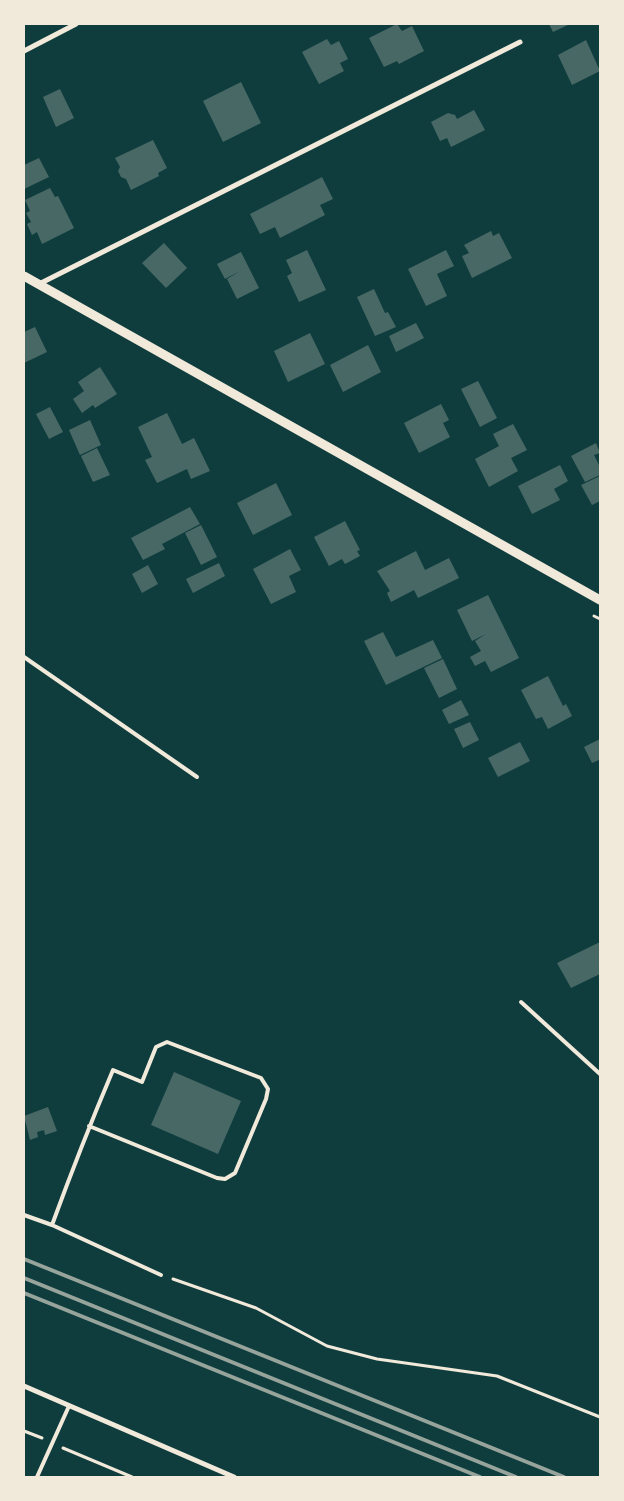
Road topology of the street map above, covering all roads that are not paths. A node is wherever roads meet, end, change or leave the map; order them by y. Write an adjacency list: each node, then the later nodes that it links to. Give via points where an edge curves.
1 (76, 24): 3 (street)
2 (520, 42): 5 (street)
3 (24, 51)
4 (24, 276): 5 (street)
5 (39, 284): 6 (street)
6 (600, 600)
7 (24, 657): 8 (lane)
8 (197, 777)
9 (521, 1002): 10 (lane)
10 (600, 1074)
11 (90, 1126): 11 (lane, via 113,1070 142,1082 156,1047 167,1042 261,1078 268,1089 234,1173 225,1179); 13 (lane)
12 (24, 1215): 13 (lane)
13 (52, 1225): 14 (lane)
14 (161, 1275)
15 (24, 1386): 16 (street)
16 (69, 1406): 17 (lane); 18 (street)
17 (37, 1477)
18 (234, 1477)

